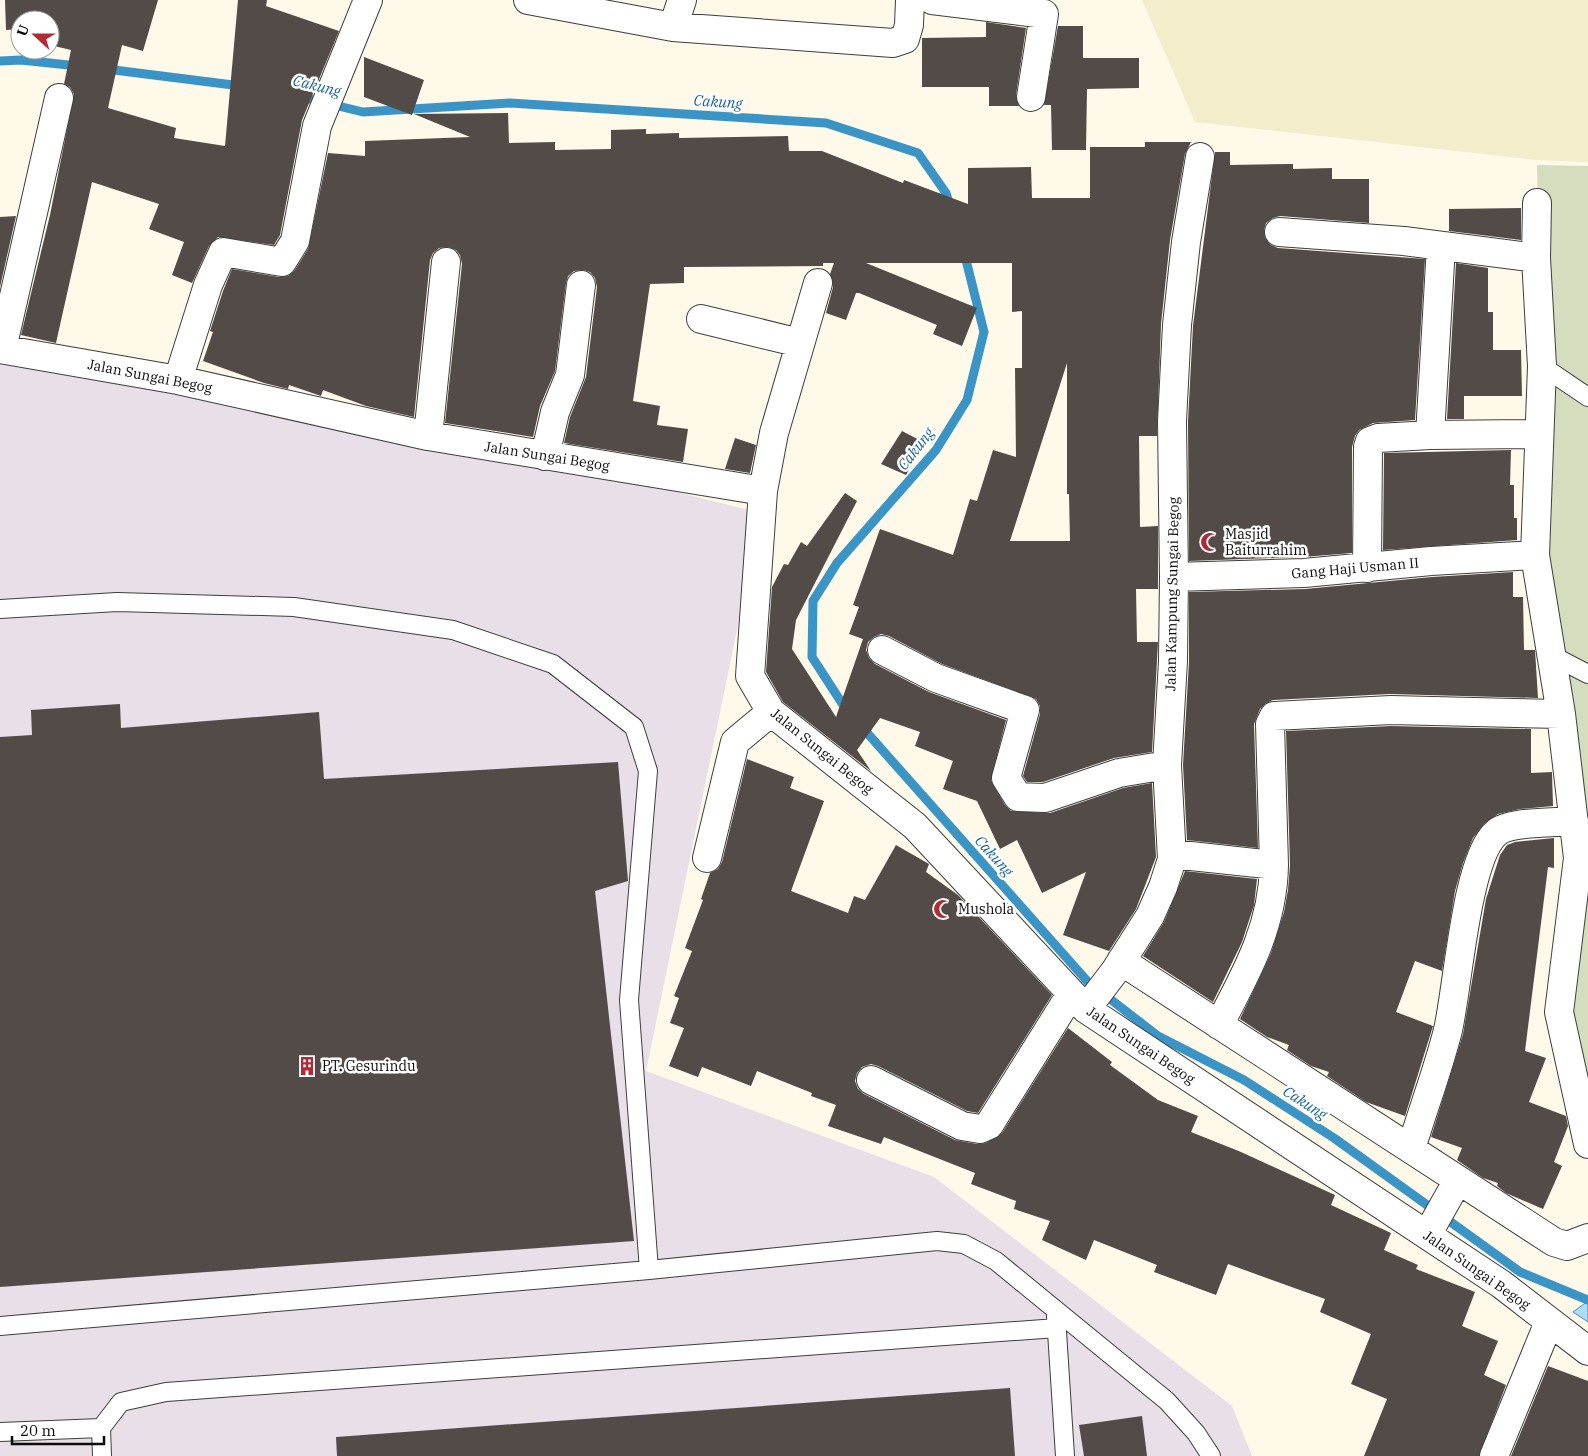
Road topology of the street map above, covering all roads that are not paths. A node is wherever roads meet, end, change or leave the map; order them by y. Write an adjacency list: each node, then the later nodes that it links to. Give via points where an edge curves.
1 (368, 0): 21 (street, via 317,126 295,241 282,262 223,252 208,285)
2 (528, 0): 6 (street)
3 (682, 0): 6 (street)
4 (910, 0): 6 (street, via 905,39 893,43)
5 (933, 0): 7 (street, via 1044,14)
6 (673, 27)
7 (1031, 97)
8 (59, 98): 19 (street)
9 (1200, 157): 30 (street, Jalan Kampung Sungai Begog, via 1177,325 1172,421)
10 (1537, 203): 13 (street)
11 (1279, 232): 12 (street)
12 (1441, 246): 13 (street); 24 (street)
13 (1536, 258): 20 (street)
14 (446, 262): 25 (street)
15 (818, 283): 18 (street)
16 (581, 285): 26 (street, via 570,375)
17 (701, 319): 18 (street)
18 (800, 343): 27 (street, via 774,433)
19 (1, 349): 21 (street, Jalan Sungai Begog)
20 (1542, 366): 22 (lane); 23 (street)
21 (178, 380): 25 (street, Jalan Sungai Begog)
22 (1588, 397)
23 (1539, 434): 24 (street); 28 (street)
24 (1430, 435): 29 (street, via 1370,440)
25 (428, 436): 26 (street, Jalan Sungai Begog)
26 (545, 456): 27 (street, Jalan Sungai Begog)
27 (762, 491): 35 (street, Jalan Sungai Begog, via 750,676)
28 (1535, 555): 29 (street, Gang Haji Usman II); 33 (street)
29 (1367, 568): 30 (street, Gang Haji Usman II)
30 (1174, 577): 37 (street, Jalan Kampung Sungai Begog)
31 (0, 609): 51 (lane, via 117,602 294,607 453,630 553,664 634,727 648,771 629,1000)
32 (882, 650): 37 (street, via 936,678 1024,710 1006,778 1018,797 1045,798 1119,773)
33 (1553, 656): 34 (lane); 36 (street)
34 (1588, 674)
35 (771, 712): 40 (street, via 735,742); 43 (street, Jalan Sungai Begog, via 916,826)
36 (1562, 714): 38 (street); 41 (street, via 1391,710 1274,716 1270,724)
37 (1167, 765): 39 (street, Jalan Kampung Sungai Begog)
38 (1574, 821): 46 (street, via 1578,858 1559,1012); 47 (street, via 1506,827 1495,833 1483,853 1470,901 1448,1028)
39 (1172, 854): 41 (street); 42 (street, Jalan Kampung Sungai Begog, via 1168,873 1150,916)
40 (707, 858)
41 (1274, 865): 44 (street, via 1266,926)
42 (1118, 966): 43 (street, Jalan Kampung Sungai Begog); 44 (street)
43 (1083, 1002): 45 (street, Jalan Kampung Sungai Begog, via 989,1124 980,1129 962,1126); 49 (street, Jalan Sungai Begog)
44 (1219, 1025): 47 (street)
45 (871, 1080)
46 (1588, 1144)
47 (1411, 1149): 48 (street)
48 (1455, 1184): 49 (street); 50 (street, via 1558,1244 1572,1245)
49 (1430, 1228): 53 (street, Jalan Sungai Begog)
50 (1588, 1238)
51 (649, 1270): 52 (lane, via 937,1241 964,1244 996,1261); 54 (lane)
52 (1055, 1308): 55 (lane); 61 (lane, via 1167,1401 1196,1433)
53 (1549, 1322): 56 (street, Jalan Sungai Begog); 62 (street)
54 (0, 1326)
55 (1057, 1328): 57 (lane, via 166,1392 121,1402); 60 (lane)
56 (1588, 1351)
57 (101, 1428): 58 (lane); 59 (lane)
58 (0, 1432)
59 (102, 1456)
60 (1064, 1456)
61 (1211, 1456)
62 (1494, 1456)

